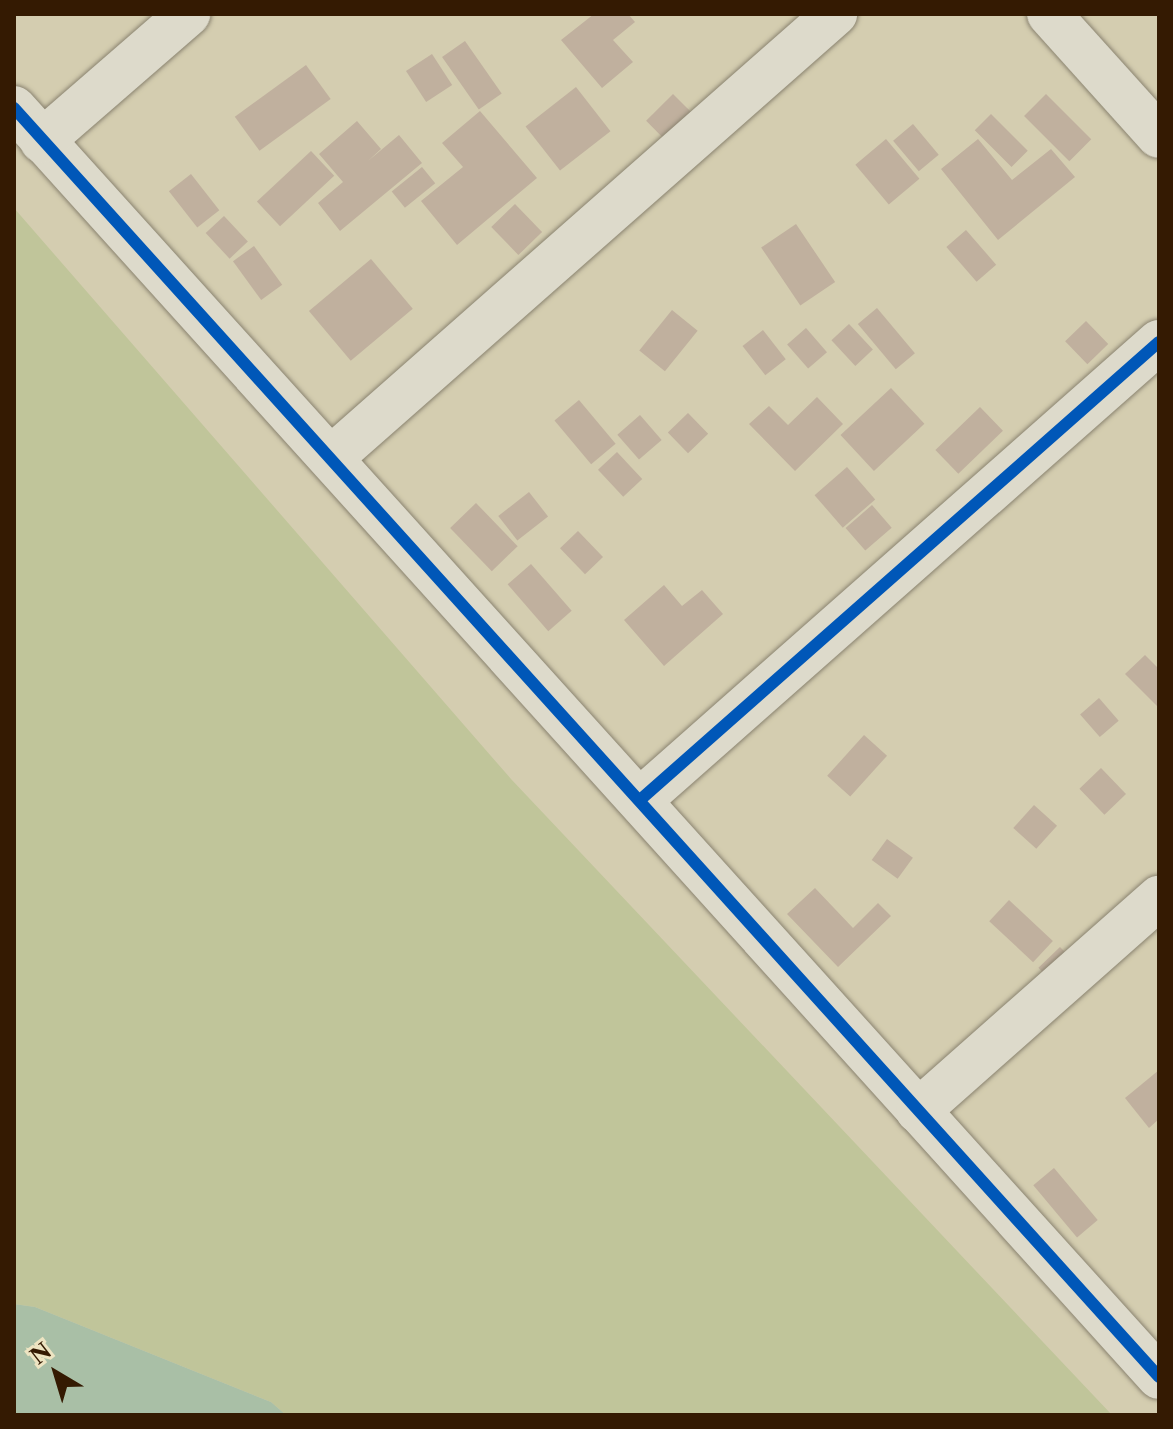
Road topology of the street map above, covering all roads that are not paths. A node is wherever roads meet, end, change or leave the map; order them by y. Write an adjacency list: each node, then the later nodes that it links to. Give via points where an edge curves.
1 (188, 14): 6 (street)
2 (835, 14): 8 (street)
3 (1049, 14): 5 (street)
4 (14, 108): 6 (street)
5 (1159, 136)
6 (42, 141): 8 (street)
7 (1159, 342): 9 (street)
8 (331, 458): 9 (street)
9 (640, 800): 11 (street)
10 (1159, 898): 11 (street)
11 (918, 1111): 12 (street)
12 (1159, 1377)

